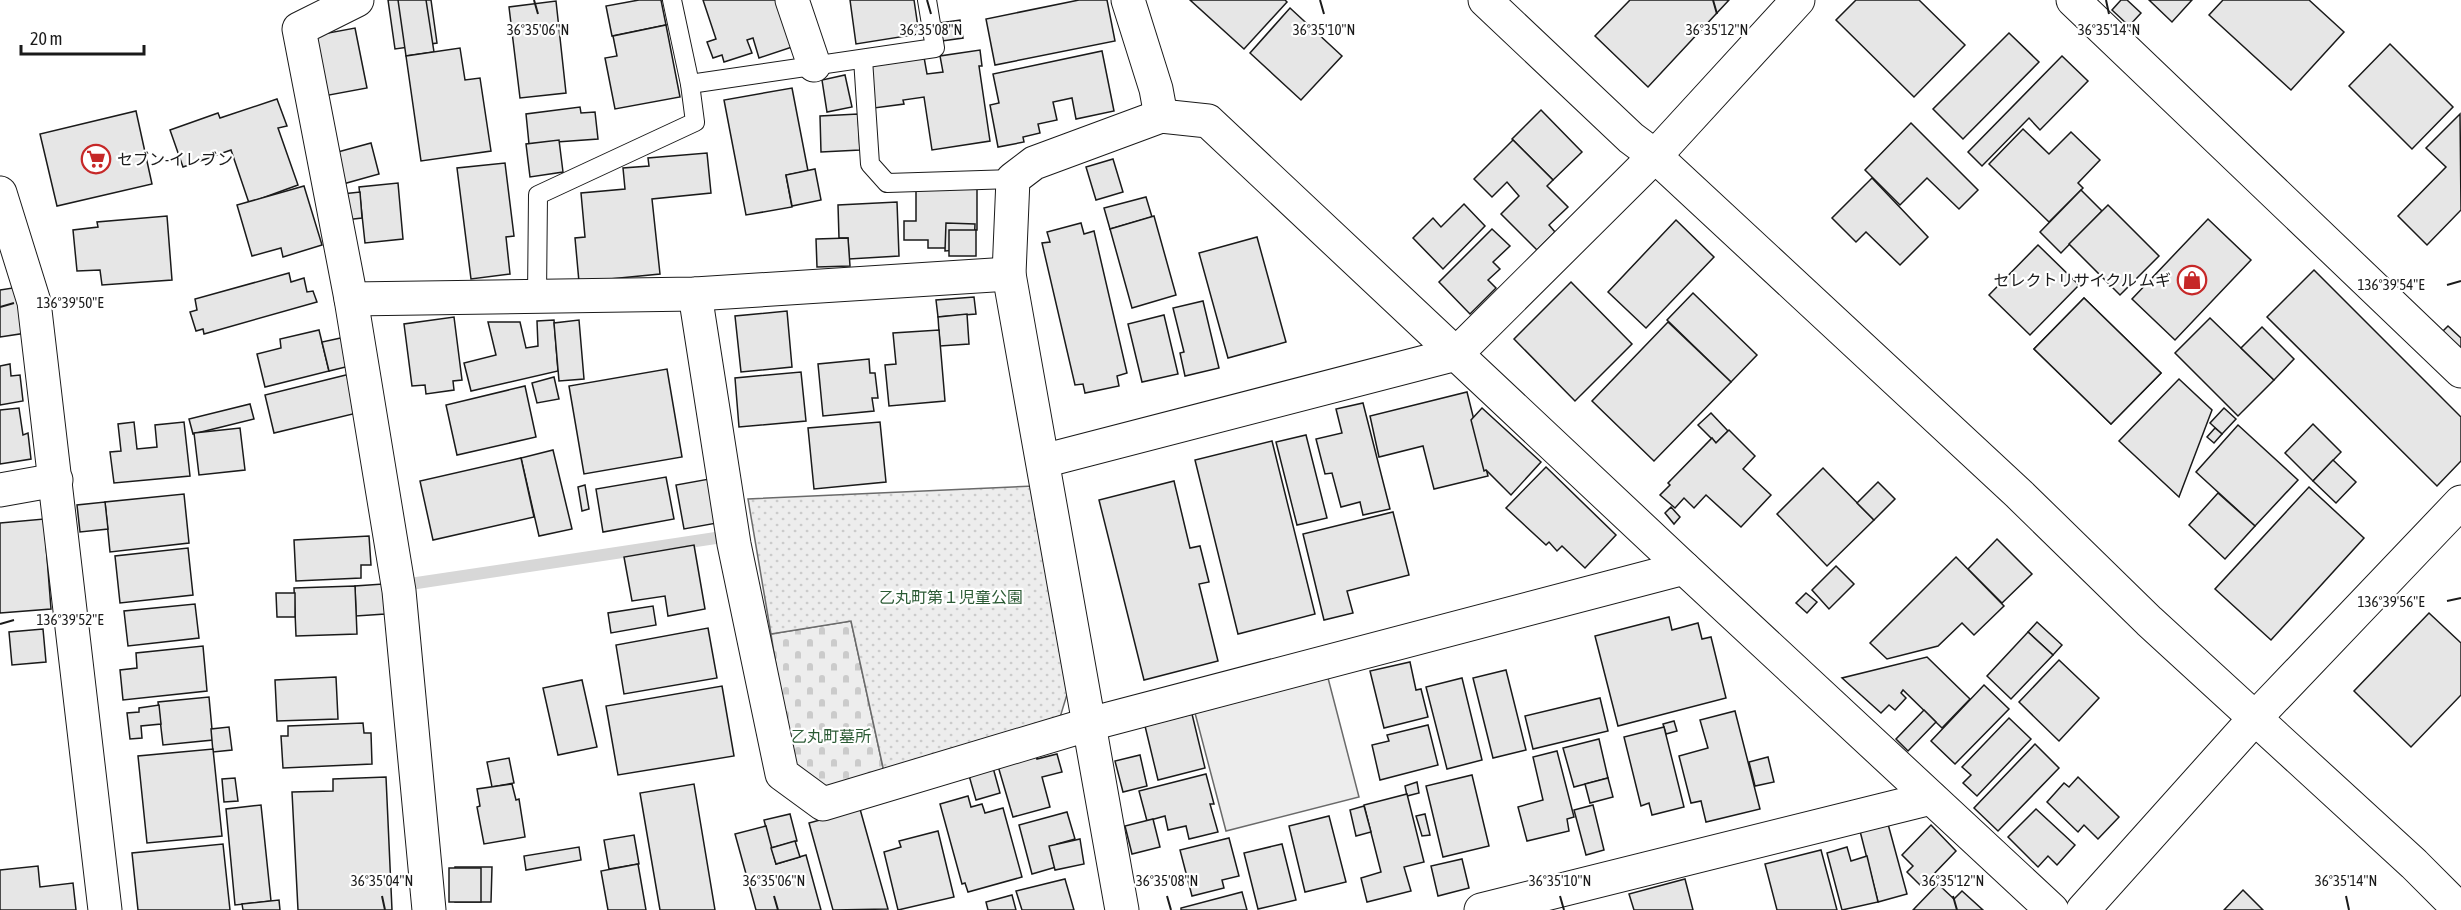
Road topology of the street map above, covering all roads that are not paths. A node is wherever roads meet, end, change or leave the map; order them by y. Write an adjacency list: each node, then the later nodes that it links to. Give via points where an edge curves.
1 (357, 0): 19 (street, via 299,29)
2 (672, 0): 11 (lane)
3 (792, 0): 10 (street)
4 (927, 0): 9 (lane, via 935,48)
5 (1128, 0): 12 (street)
6 (1485, 0): 13 (street)
7 (1798, 0): 13 (street)
8 (2073, 0): 21 (street)
9 (863, 58): 10 (lane); 14 (lane, via 870,164 887,183)
10 (814, 65): 11 (lane)
11 (690, 84): 18 (lane, via 695,122 538,195)
12 (1161, 116): 14 (street, via 1034,163); 20 (street, via 1208,121)
13 (1655, 156): 20 (street); 27 (street)
14 (1013, 179): 16 (street)
15 (0, 193): 23 (street, via 34,302)
16 (1009, 274): 17 (street); 22 (street)
17 (695, 294): 18 (street); 28 (street, via 734,544 782,774 823,804)
18 (537, 296): 19 (street)
19 (351, 299): 31 (street, via 399,591)
20 (1456, 354): 22 (street); 26 (street)
21 (2461, 371)
22 (1042, 461): 28 (street)
23 (56, 480): 24 (street); 30 (street)
24 (0, 490)
25 (2461, 502): 27 (street)
26 (1684, 568): 28 (street); 29 (street)
27 (2256, 717): 35 (street); 36 (street)
28 (1090, 724): 32 (street)
29 (1931, 798): 33 (street); 34 (street)
30 (105, 910)
31 (429, 910)
32 (1122, 910)
33 (1480, 910)
34 (2052, 910)
35 (2083, 910)
36 (2460, 910)

